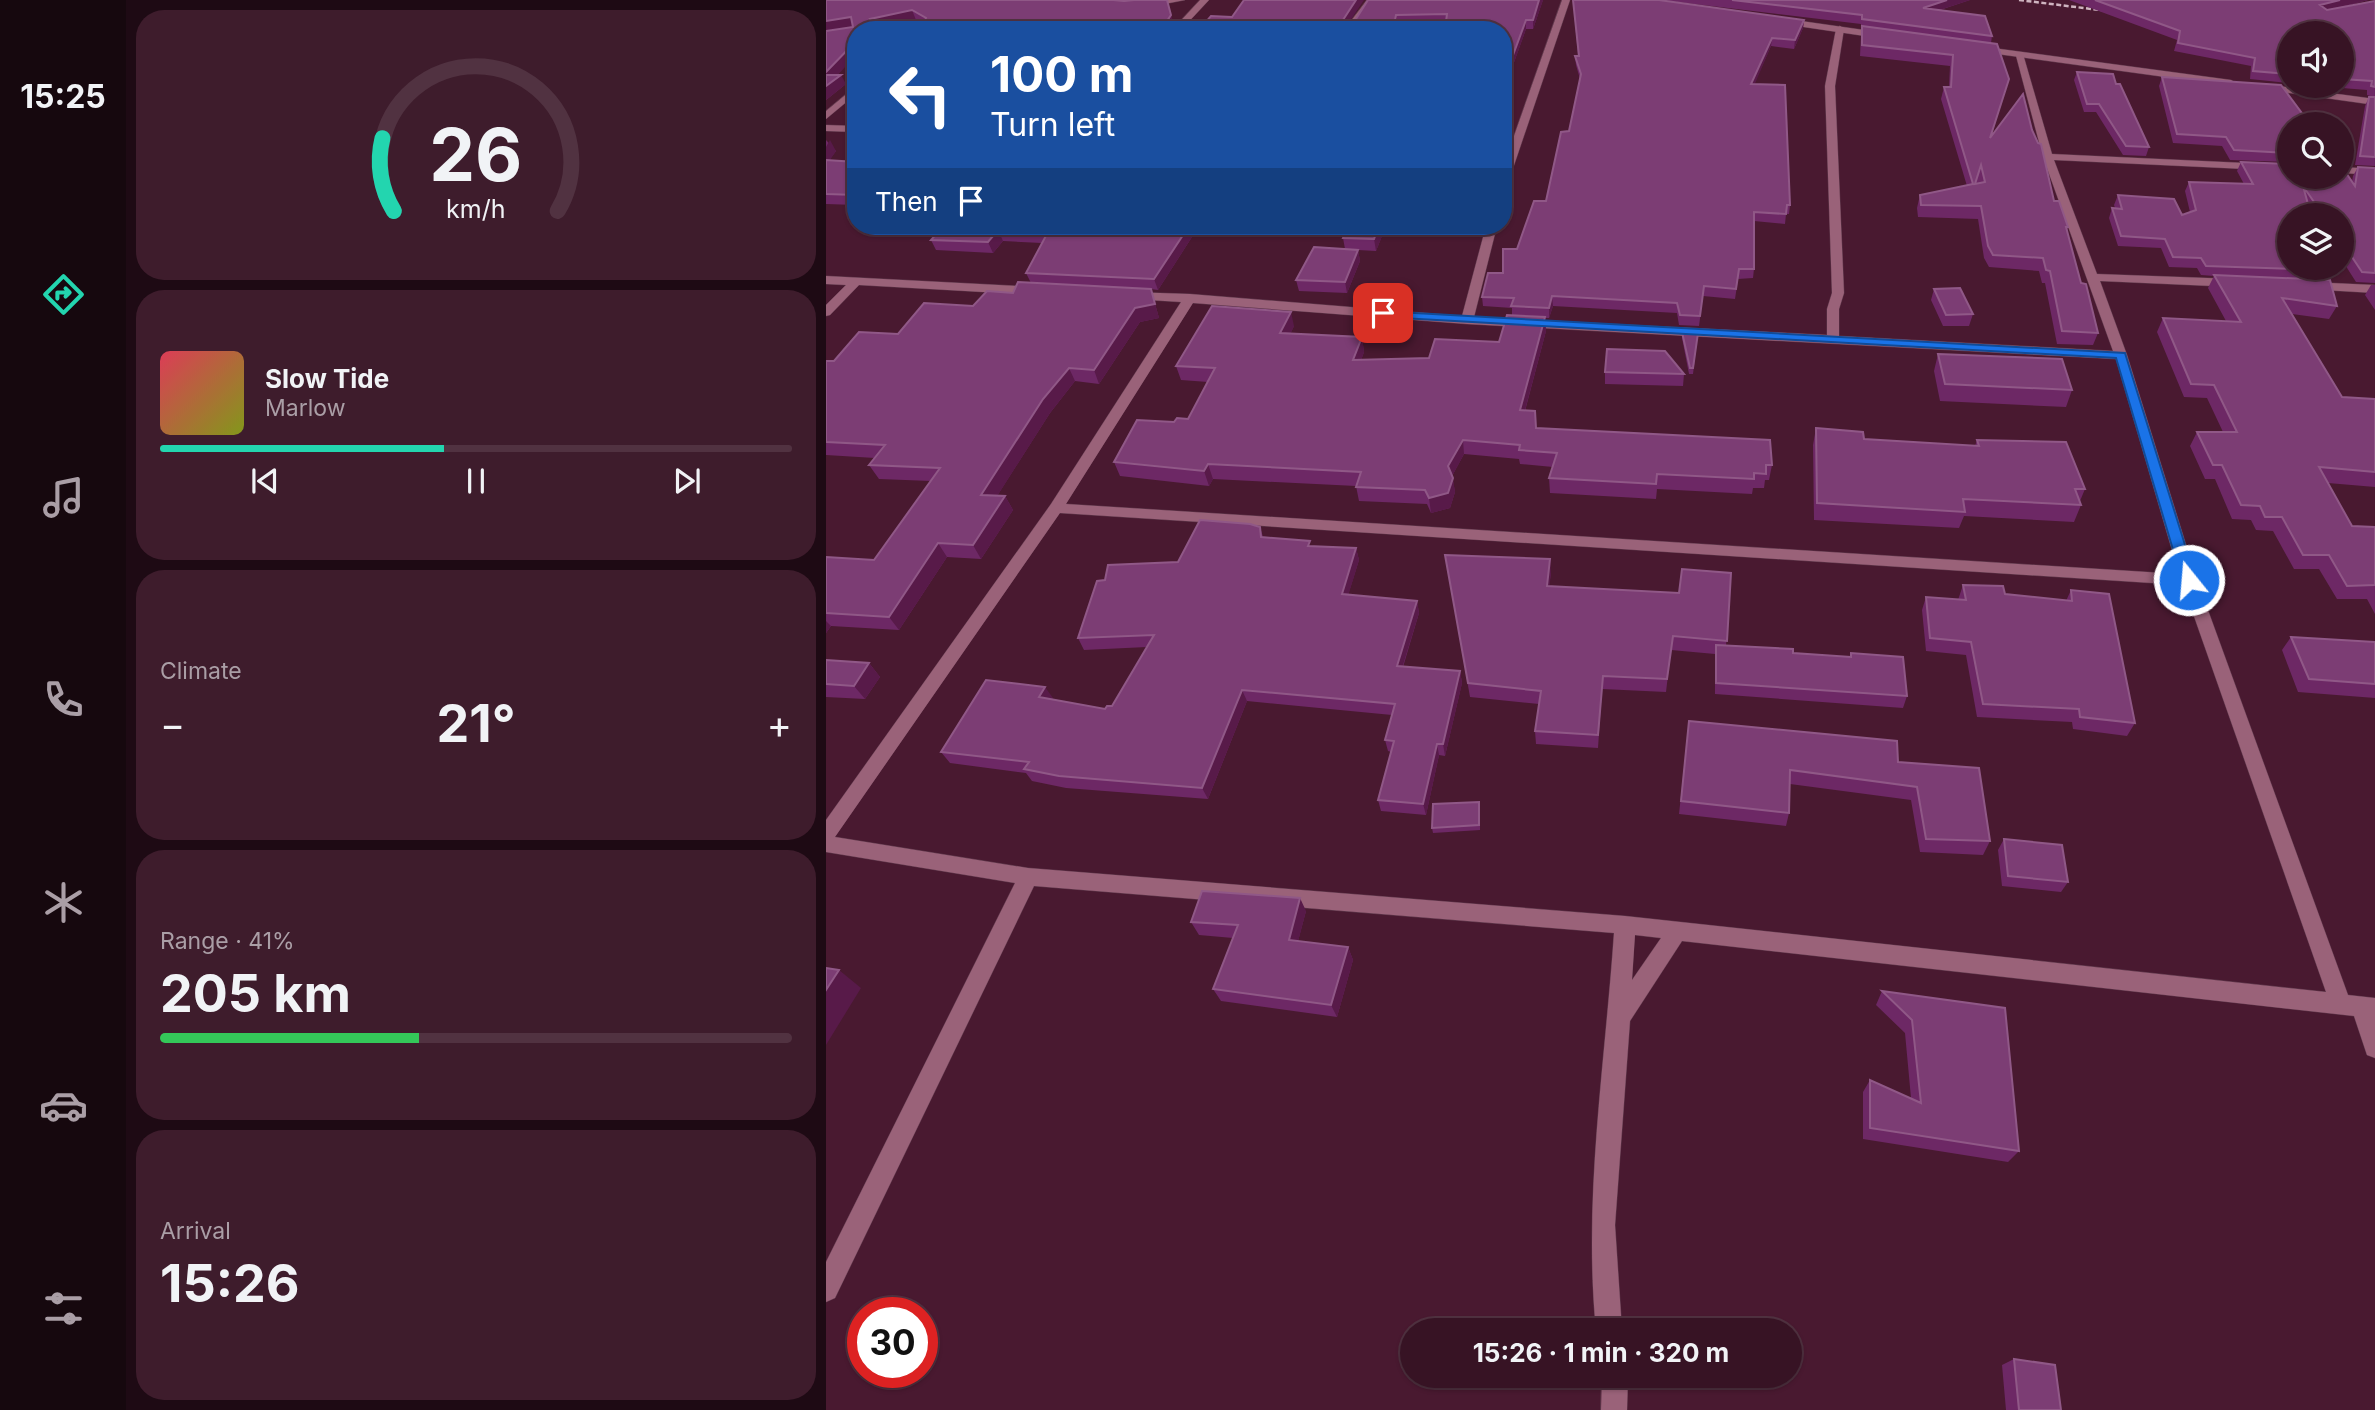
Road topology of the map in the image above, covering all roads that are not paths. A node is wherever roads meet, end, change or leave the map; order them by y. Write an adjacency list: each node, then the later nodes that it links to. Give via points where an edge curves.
1 (1181, 0): 5 (street)
2 (1205, 0): 7 (street)
3 (1371, 0): 8 (street)
4 (1566, 0): 20 (street)
5 (1135, 5)
6 (1772, 20): 9 (street)
7 (1185, 21)
8 (1355, 21)
9 (1840, 29): 10 (street); 37 (street, via 1830,86 1838,293)
10 (1895, 37)
11 (1963, 47): 12 (street)
12 (2018, 54): 13 (street); 21 (street)
13 (2238, 84)
14 (2251, 85): 16 (street)
15 (847, 97): 17 (street)
16 (2375, 102)
17 (826, 116)
18 (826, 128): 19 (street)
19 (847, 129)
20 (1512, 142)
21 (2048, 157): 22 (street); 26 (street)
22 (2277, 167)
23 (2354, 171): 24 (street)
24 (2375, 172)
25 (1490, 235): 36 (street)
26 (2094, 277): 29 (street); 38 (street)
27 (826, 280): 28 (street)
28 (856, 281): 32 (street); 35 (street)
29 (2254, 284)
30 (2295, 285): 31 (street)
31 (2375, 289)
32 (1051, 291)
33 (1120, 295): 34 (street)
34 (1190, 298): 36 (street); 39 (street)
35 (826, 312)
36 (1466, 320): 37 (street)
37 (1833, 338): 38 (street)
38 (2121, 355): 40 (street)
39 (1056, 508): 40 (street); 41 (street)
40 (2189, 580): 46 (street)
41 (826, 835)
42 (826, 844): 43 (street)
43 (1028, 877): 44 (street); 49 (street)
44 (1625, 925): 45 (street); 47 (street)
45 (1677, 931): 46 (street); 47 (street)
46 (2359, 1007): 48 (street)
47 (1619, 1019): 50 (street, via 1603,1173 1601,1243)
48 (2375, 1047)
49 (826, 1289)
50 (1608, 1318)
51 (1615, 1388): 52 (street)
52 (1615, 1410)

